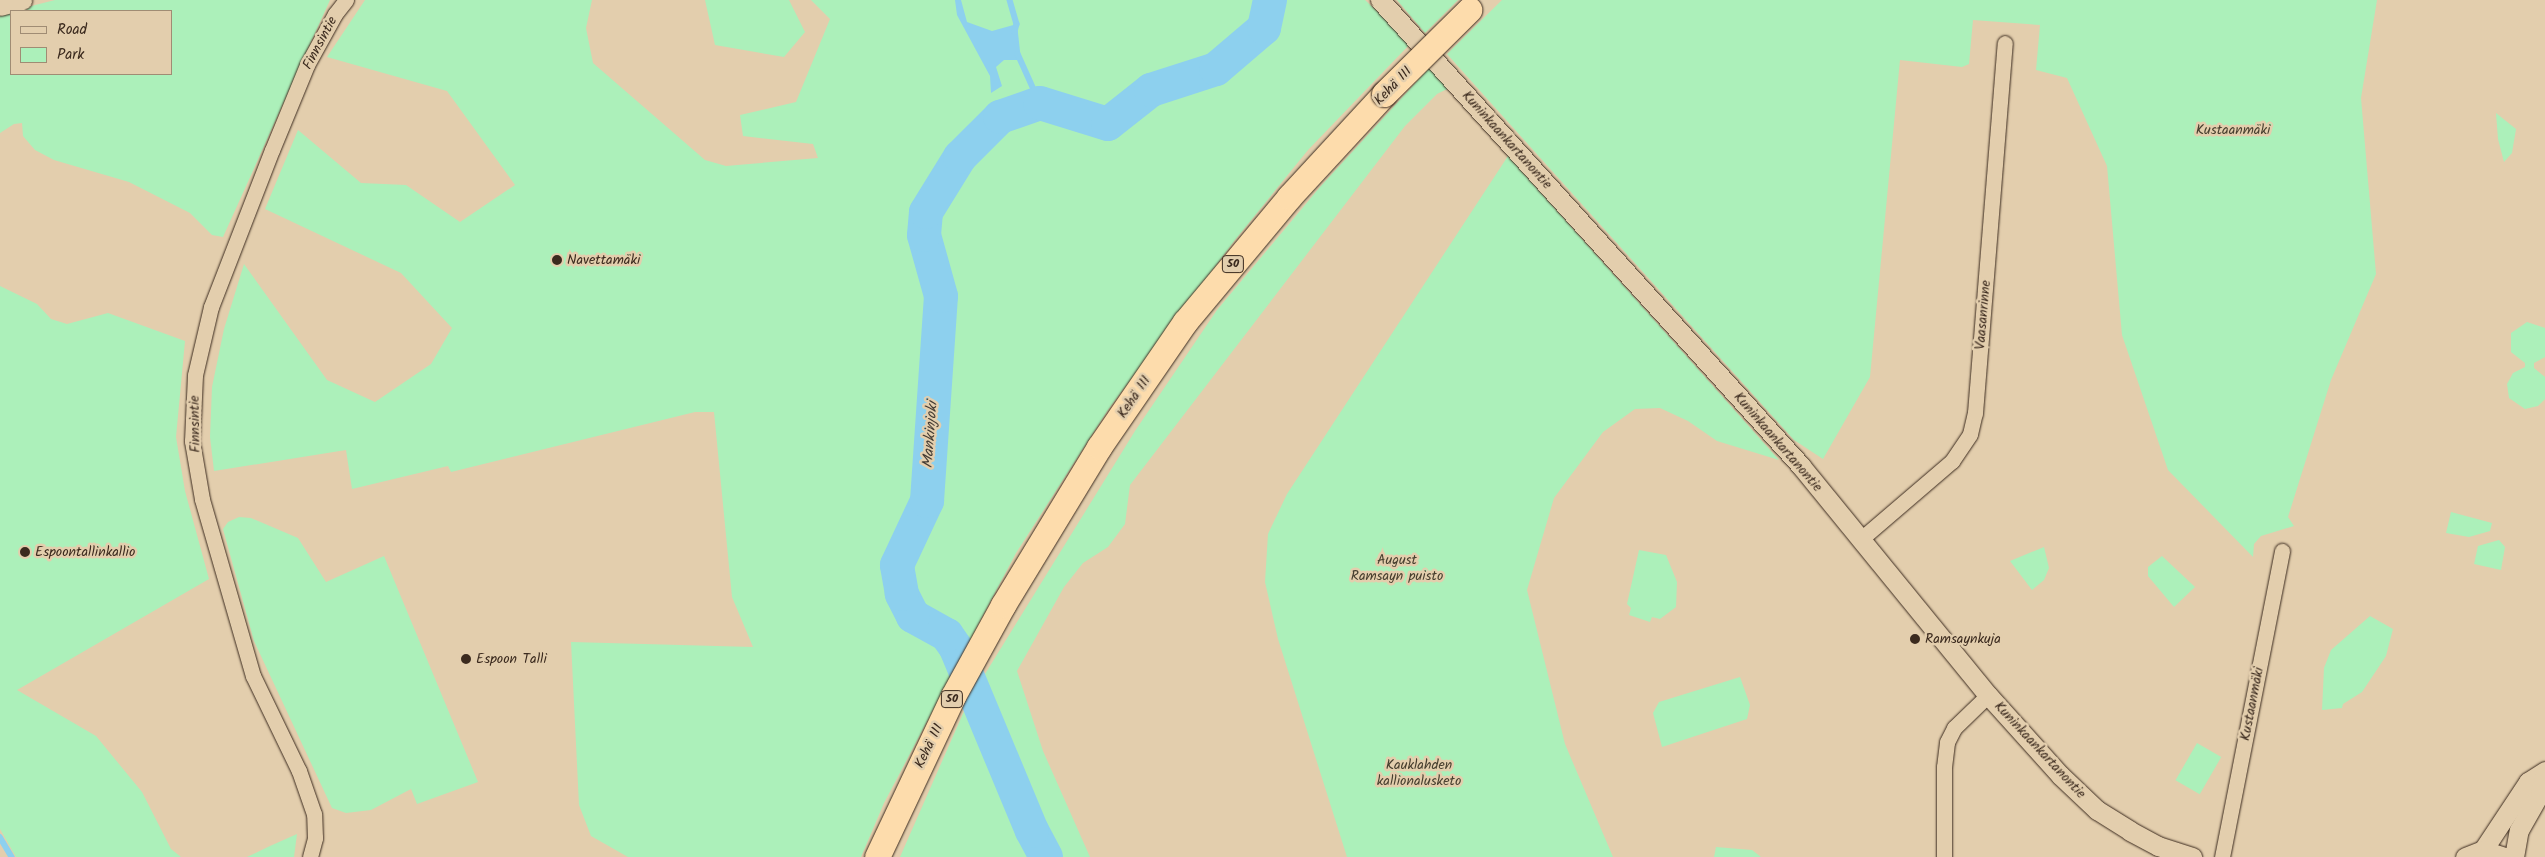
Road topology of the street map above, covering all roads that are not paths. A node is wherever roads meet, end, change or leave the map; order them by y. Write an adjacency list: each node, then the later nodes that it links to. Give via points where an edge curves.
1 (22, 0): 5 (street)
2 (346, 0): 12 (street, Finnsintie, via 307,65 211,307 195,375 192,441 202,498 253,676 299,771 314,814 315,838)
3 (1380, 0): 7 (street, Kuninkaankartanontie, via 1762,424)
4 (1474, 5): 13 (highway, Kehä III / 50, bridge, via 1384,94 1289,197 1185,322 1100,447 1003,605 904,796)
5 (0, 6)
6 (2005, 43): 7 (street, Vaasanrinne, via 1975,413 1970,434 1952,461)
7 (1861, 539): 9 (street, Kuninkaankartanontie)
8 (2282, 551): 16 (street, Kustaanmäki)
9 (1988, 695): 14 (street, via 1954,728 1947,742); 15 (street, Kuninkaankartanontie, via 2060,775 2097,810 2158,846)
10 (2545, 772): 11 (street, via 2528,782); 19 (street, via 2540,793 2519,830)
11 (2483, 850): 17 (street); 18 (street)
12 (310, 857)
13 (877, 857)
14 (1944, 857)
15 (2192, 857)
16 (2222, 857)
17 (2464, 857)
18 (2504, 857)
19 (2514, 857)

